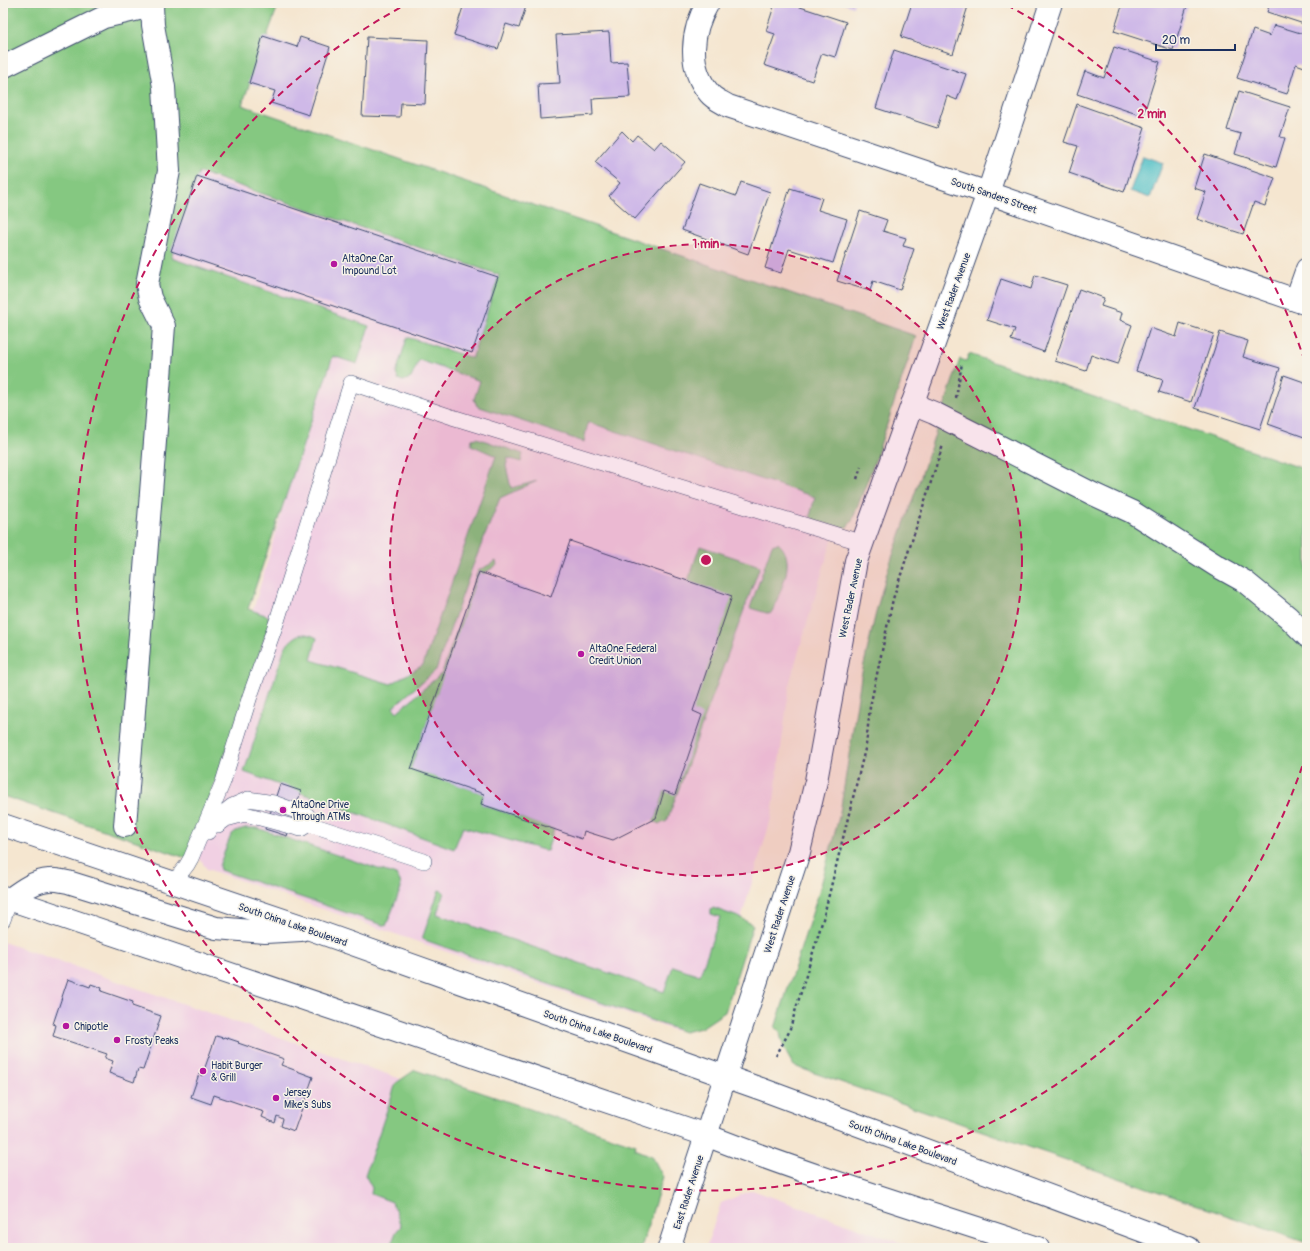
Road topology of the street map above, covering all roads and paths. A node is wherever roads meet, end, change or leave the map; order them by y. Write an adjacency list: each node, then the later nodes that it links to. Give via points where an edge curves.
1 (708, 3): 5 (street, South Sanders Street, via 695,34 693,59 701,82 711,95 728,106)
2 (1051, 3): 5 (street, West Rader Avenue)
3 (153, 4): 4 (street, via 104,17); 15 (street, via 153,25 164,87 169,171 147,284 150,298 164,326)
4 (3, 67)
5 (988, 193): 7 (street, South Sanders Street); 10 (street, West Rader Avenue)
6 (1307, 269): 7 (street)
7 (1302, 302)
8 (962, 363): 9 (path)
9 (955, 399)
10 (912, 404): 12 (street, West Rader Avenue); 13 (street, via 1132,512 1244,581)
11 (943, 444): 21 (path, via 893,599 870,707 866,745 823,919 789,1032)
12 (863, 543): 17 (lane, via 452,417 351,383 223,782); 22 (street, West Rader Avenue, via 856,562 816,781 798,852)
13 (1307, 636)
14 (3, 825): 17 (street, South China Lake Boulevard)
15 (125, 826)
16 (424, 861): 17 (lane, via 309,824 307,815 274,803 248,799 232,806 217,818 208,832 197,864)
17 (180, 885): 20 (street, South China Lake Boulevard)
18 (6, 898): 19 (lane); 20 (street, via 35,883 49,880 68,882 216,928 265,932); 23 (street)
19 (3, 920)
20 (313, 930): 22 (street, South China Lake Boulevard)
21 (776, 1056)
22 (725, 1077): 23 (street, West Rader Avenue); 26 (street, South China Lake Boulevard)
23 (706, 1135): 24 (street, East Rader Avenue); 25 (street, via 758,1155)
24 (669, 1248)
25 (1038, 1248)
26 (1190, 1248)

